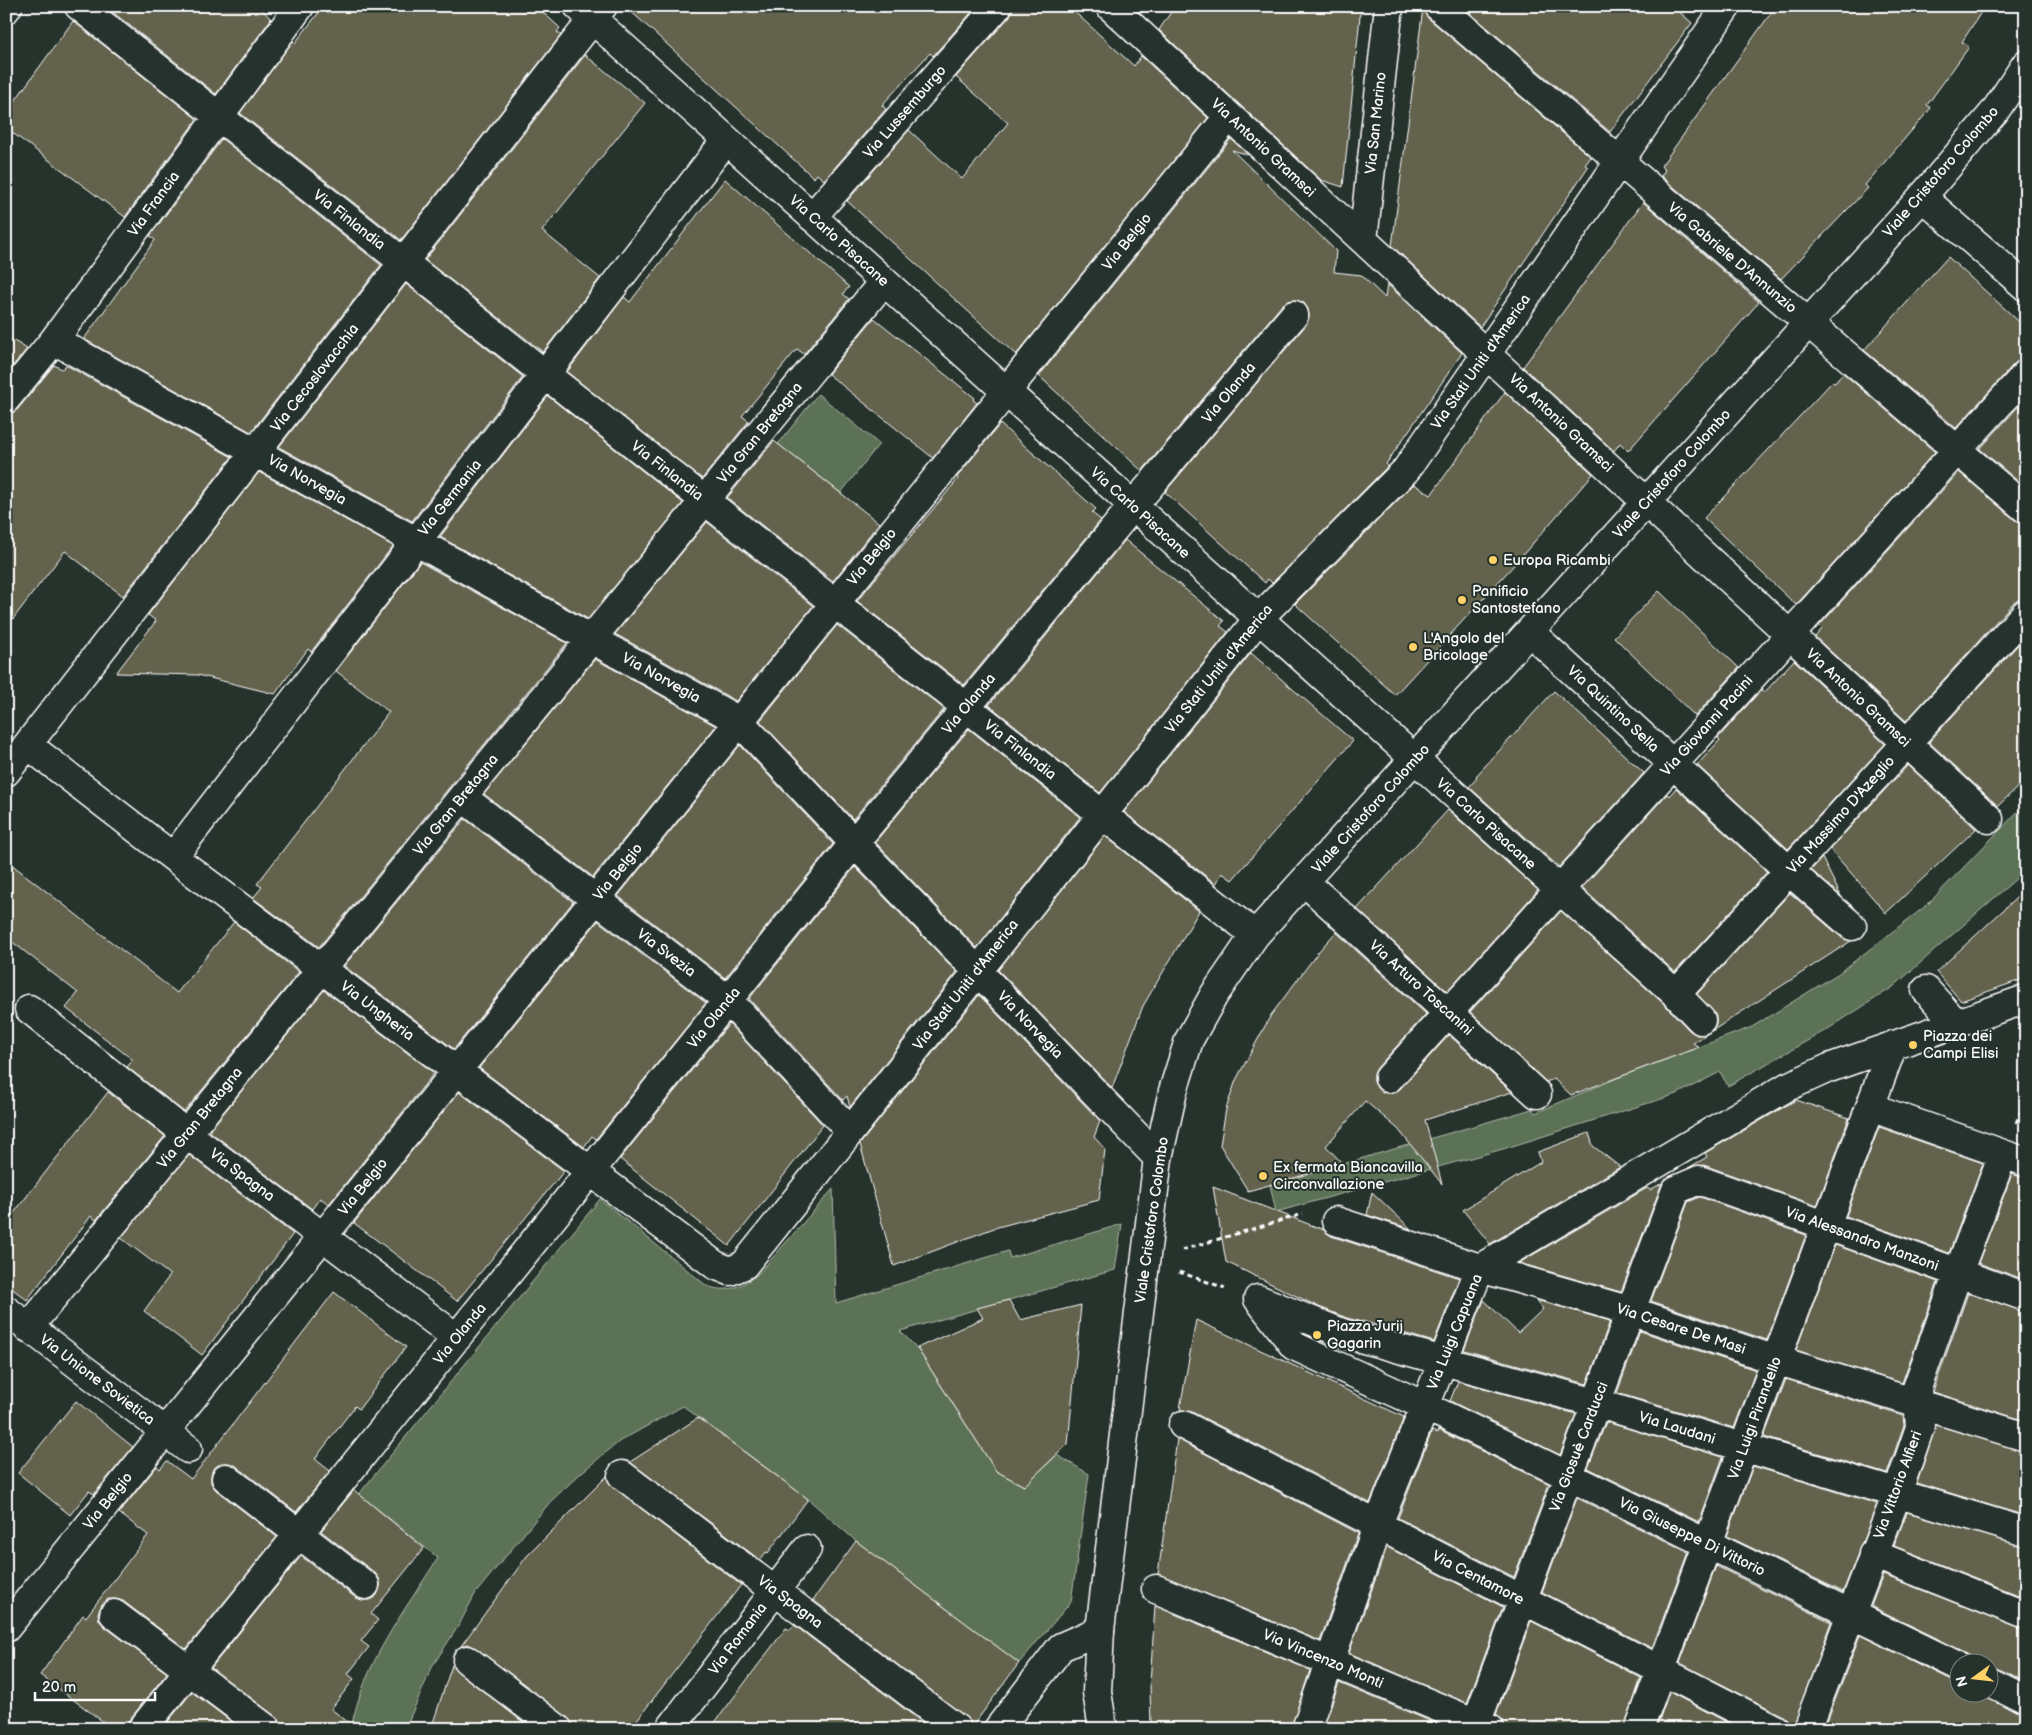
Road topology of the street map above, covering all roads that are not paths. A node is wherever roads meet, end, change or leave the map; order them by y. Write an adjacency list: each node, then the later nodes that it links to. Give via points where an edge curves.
1 (79, 6): 10 (street, Via Finlandia)
2 (300, 6): 10 (street, Via Francia)
3 (998, 6): 15 (street, Via Lussemburgo)
4 (1110, 6): 11 (street, Via Antonio Gramsci)
5 (1390, 6): 16 (street, Via San Marino)
6 (1438, 6): 13 (street, Via Gabriele D'Annunzio)
7 (1719, 9): 13 (street, Via Stati Uniti d'America)
8 (591, 11): 12 (street, Via Carlo Pisacane); 17 (street, Via Cecoslovacchia)
9 (2026, 64): 14 (street, Viale Cristoforo Colombo, via 1995,111)
10 (218, 116): 17 (street, Via Finlandia); 22 (street, Via Francia)
11 (1229, 116): 16 (street, Via Antonio Gramsci); 26 (street, Via Belgio)
12 (726, 140): 15 (street, Via Carlo Pisacane); 24 (street, Via Germania)
13 (1619, 162): 21 (street, Via Gabriele D'Annunzio); 23 (street, Via Stati Uniti d'America)
14 (1922, 197): 19 (street); 21 (street, Viale Cristoforo Colombo)
15 (812, 217): 18 (street, Via Carlo Pisacane)
16 (1363, 240): 23 (street, Via Antonio Gramsci)
17 (404, 263): 24 (street, Via Finlandia); 29 (street, Via Cecoslovacchia)
18 (884, 281): 26 (street, Via Carlo Pisacane); 30 (street, Via Gran Bretagna)
19 (2026, 287)
20 (1294, 315): 32 (street, Via Olanda)
21 (1808, 323): 28 (street, Via Gabriele D'Annunzio); 31 (street, Viale Cristoforo Colombo)
22 (54, 340): 27 (street, Via Francia); 29 (street, Via Norvegia)
23 (1487, 354): 31 (street, Via Antonio Gramsci); 37 (street, Via Stati Uniti d'America, via 1406,470)
24 (545, 374): 30 (street, Via Finlandia); 34 (street, Via Germania)
25 (2026, 374): 28 (street, Via Giovanni Pacini)
26 (1006, 392): 32 (street, Via Carlo Pisacane); 35 (street, Via Belgio)
27 (6, 399)
28 (1957, 450): 33 (street, Via Gabriele D'Annunzio); 39 (street, Via Giovanni Pacini)
29 (257, 453): 34 (street, Via Norvegia); 44 (street, Via Cecoslovacchia)
30 (705, 500): 35 (street, Via Finlandia); 40 (street, Via Gran Bretagna)
31 (1646, 503): 38 (street, Viale Cristoforo Colombo); 39 (street, Via Antonio Gramsci)
32 (1133, 506): 37 (street, Via Carlo Pisacane); 41 (street, Via Olanda)
33 (2026, 509)
34 (417, 541): 40 (street, Via Norvegia); 52 (street, Via Germania)
35 (835, 603): 41 (street, Via Finlandia); 42 (street, Via Belgio)
36 (2026, 613): 43 (street, Via Massimo D'Azeglio)
37 (1258, 619): 45 (street, Via Carlo Pisacane); 49 (street, Via Stati Uniti d'America)
38 (1530, 632): 45 (street, Viale Cristoforo Colombo); 46 (street, Via Quintino Sella)
39 (1790, 635): 43 (street, Via Antonio Gramsci); 46 (street, Via Giovanni Pacini)
40 (591, 639): 42 (street, Via Norvegia); 48 (street, Via Gran Bretagna)
41 (967, 707): 49 (street, Via Finlandia); 51 (street, Via Olanda)
42 (739, 722): 51 (street, Via Norvegia); 56 (street, Via Belgio)
43 (1906, 743): 50 (street, Via Antonio Gramsci); 53 (street, Via Massimo D'Azeglio)
44 (28, 745): 47 (street, Via Cecoslovacchia); 52 (street, Via Ungheria)
45 (1415, 760): 54 (street, Viale Cristoforo Colombo); 55 (street, Via Carlo Pisacane)
46 (1673, 764): 53 (street, Via Quintino Sella); 55 (street, Via Giovanni Pacini)
47 (6, 772)
48 (462, 797): 56 (street, Via Svezia); 59 (street, Via Gran Bretagna)
49 (1102, 814): 58 (street, Via Finlandia); 60 (street, Via Stati Uniti d'America)
50 (1989, 819)
51 (854, 843): 60 (street, Via Norvegia); 64 (street, Via Olanda)
52 (173, 857): 59 (street, Via Ungheria)
53 (1789, 871): 57 (street, Via Quintino Sella); 62 (street, Via Massimo D'Azeglio)
54 (1305, 882): 58 (street, Viale Cristoforo Colombo); 66 (street, Via Arturo Toscanini)
55 (1559, 890): 62 (street, Via Carlo Pisacane); 66 (street, Via Giovanni Pacini)
56 (596, 899): 64 (street, Via Svezia); 70 (street, Via Belgio)
57 (1852, 926)
58 (1255, 935): 76 (street, Viale Cristoforo Colombo, via 1214,995 1189,1040 1173,1091)
59 (322, 969): 70 (street, Via Ungheria); 75 (street, Via Gran Bretagna)
60 (978, 970): 74 (street, Via Stati Uniti d'America); 76 (street, Via Norvegia)
61 (1926, 990): 68 (street)
62 (1676, 994): 67 (street, Via Carlo Pisacane)
63 (2026, 999): 68 (street, Via Luigi Capuana)
64 (728, 1000): 74 (street, Via Svezia); 78 (street, Via Olanda)
65 (29, 1009): 75 (street, Via Spagna)
66 (1448, 1012): 71 (street, Via Giovanni Pacini); 72 (street, Via Arturo Toscanini)
67 (1701, 1020)
68 (1956, 1023): 69 (street, Via Luigi Capuana)
69 (1893, 1045): 73 (street, Via Luigi Pirandello); 83 (street, Via Luigi Capuana, via 1786,1087)
70 (457, 1070): 78 (street, Via Ungheria); 82 (street, Via Belgio)
71 (1389, 1078)
72 (1537, 1094)
73 (1870, 1107): 77 (street); 81 (street, Via Luigi Pirandello)
74 (850, 1131): 84 (street, Via Stati Uniti d'America, via 744,1265)
75 (187, 1134): 82 (street, Via Spagna); 90 (street, Via Gran Bretagna)
76 (1158, 1158): 120 (street, Viale Cristoforo Colombo)
77 (2014, 1158): 85 (street, Via Vittorio Alfieri)
78 (591, 1171): 84 (street, Via Ungheria, via 715,1265); 91 (street, Via Olanda)
79 (1699, 1180): 81 (street, Via Alessandro Manzoni); 89 (street, Via Giosuè Carducci, via 1676,1190)
80 (1324, 1216): 83 (street, Via Cesare De Masi)
81 (1826, 1226): 85 (street, Via Alessandro Manzoni); 92 (street, Via Luigi Pirandello)
82 (323, 1237): 91 (street, Via Spagna); 98 (street, Via Belgio)
83 (1480, 1268): 89 (street, Via Cesare De Masi); 93 (street, Via Luigi Capuana)
84 (730, 1271)
85 (1958, 1273): 86 (street, Via Alessandro Manzoni); 95 (street, Via Vittorio Alfieri, via 1917,1388)
86 (2026, 1297)
87 (1258, 1299): 93 (street, Via Laudani, via 1342,1333); 96 (street, Via Giuseppe Di Vittorio, via 1294,1346)
88 (6, 1310): 90 (street, Via Unione Sovietica)
89 (1631, 1311): 92 (street, Via Cesare De Masi); 94 (street, Via Giosuè Carducci)
90 (28, 1328): 98 (street, Via Unione Sovietica)
91 (457, 1338): 108 (street, Via Olanda)
92 (1776, 1360): 95 (street, Via Cesare De Masi); 100 (street, Via Luigi Pirandello)
93 (1443, 1362): 94 (street, Via Laudani); 96 (street, Via Luigi Capuana)
94 (1596, 1403): 100 (street, Via Laudani); 103 (street, Via Giosuè Carducci)
95 (1918, 1403): 99 (street, Via Cesare De Masi); 105 (street, Via Vittorio Alfieri, via 1920,1427)
96 (1425, 1406): 103 (street, Via Giuseppe Di Vittorio); 106 (street, Via Luigi Capuana)
97 (1182, 1426): 106 (street, Via Centamore)
98 (165, 1432): 101 (street, Via Unione Sovietica); 119 (street, Via Belgio)
99 (2026, 1437)
100 (1743, 1448): 105 (street, Via Laudani); 109 (street, Via Luigi Pirandello)
101 (188, 1449)
102 (622, 1475): 114 (street, Via Spagna)
103 (1568, 1477): 109 (street, Via Giuseppe Di Vittorio); 115 (street, Via Giosuè Carducci)
104 (226, 1478): 108 (street)
105 (1897, 1494): 107 (street, Via Laudani); 111 (street, Via Vittorio Alfieri)
106 (1377, 1527): 115 (street, Via Centamore); 122 (street, Via Luigi Capuana)
107 (2026, 1532)
108 (299, 1534): 112 (street); 124 (street, Via Olanda)
109 (1707, 1545): 117 (street, Via Giuseppe Di Vittorio); 125 (street, Via Luigi Pirandello)
110 (806, 1549): 114 (street, Via Romania)
111 (1873, 1554): 117 (street, Via Vittorio Alfieri); 118 (street)
112 (365, 1585)
113 (1156, 1589): 122 (street, Via Vincenzo Monti)
114 (775, 1591): 132 (street, Via Romania); 133 (street, Via Spagna)
115 (1522, 1600): 125 (street, Via Centamore); 128 (street, Via Giosuè Carducci)
116 (114, 1614): 124 (street)
117 (1850, 1614): 123 (street, Via Giuseppe Di Vittorio); 139 (street, Via Vittorio Alfieri)
118 (2026, 1615)
119 (6, 1628)
120 (1100, 1630): 134 (street, via 1061,1647); 135 (street, Viale Cristoforo Colombo, via 1097,1692)
121 (467, 1660): 131 (street)
122 (1330, 1662): 128 (street, Via Vincenzo Monti); 136 (street, Via Luigi Capuana)
123 (1950, 1662)
124 (189, 1670): 129 (street, Via Olanda); 130 (street)
125 (1660, 1671): 137 (street, Via Luigi Pirandello); 138 (street, Via Centamore)
126 (2000, 1687): 127 (street)
127 (2026, 1700)
128 (1480, 1727)
129 (142, 1729)
130 (267, 1729)
131 (558, 1729)
132 (670, 1729)
133 (956, 1729)
134 (998, 1729)
135 (1102, 1729)
136 (1306, 1729)
137 (1638, 1729)
138 (1775, 1729)
139 (1807, 1729)

